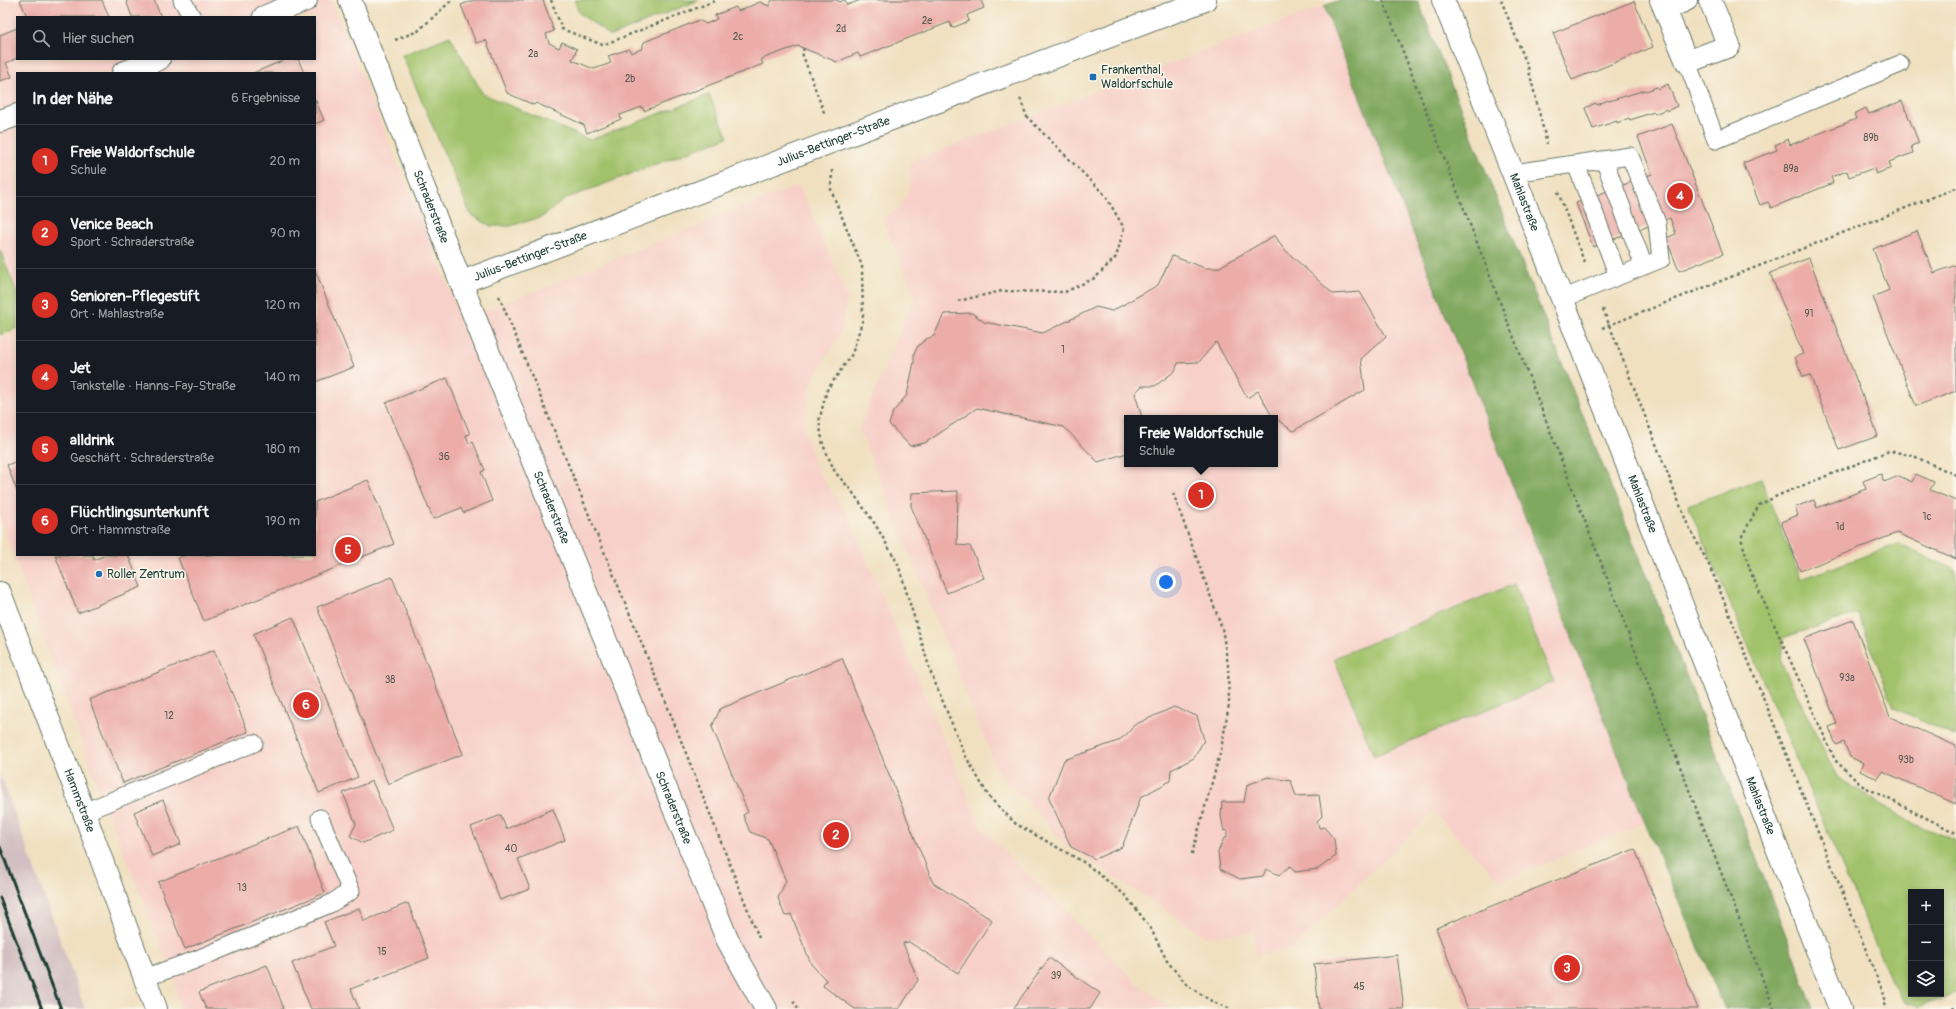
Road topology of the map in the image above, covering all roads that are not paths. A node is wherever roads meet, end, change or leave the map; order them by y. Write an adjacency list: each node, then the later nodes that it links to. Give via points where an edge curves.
1 (182, 0): 9 (lane)
2 (306, 0): 10 (street)
3 (350, 0): 22 (street, Schraderstraße)
4 (1205, 0): 22 (street, Julius-Bettinger-Straße)
5 (1443, 0): 19 (street, Mahlastraße)
6 (1686, 0): 8 (street)
7 (1710, 0): 12 (street, via 1729,46)
8 (1663, 4): 12 (street)
9 (191, 16)
10 (266, 16)
11 (156, 60): 14 (street)
12 (1687, 62): 13 (lane, via 1716,140)
13 (1900, 64)
14 (126, 72)
15 (16, 115): 16 (street)
16 (0, 121)
17 (1604, 160): 18 (lane); 20 (lane); 20 (lane, via 1630,156 1657,223 1661,259)
18 (1576, 164): 19 (lane); 21 (lane)
19 (1513, 174): 23 (street, Mahlastraße)
20 (1644, 266): 21 (lane)
21 (1618, 276): 23 (lane)
22 (462, 282): 30 (street, Schraderstraße, via 724,932)
23 (1562, 299): 31 (street, Mahlastraße)
24 (0, 593): 26 (street, Hammstraße)
25 (254, 743): 26 (lane)
26 (84, 812): 28 (street, Hammstraße)
27 (320, 818): 28 (lane, via 351,891 330,904 195,960)
28 (144, 978): 29 (street, Hammstraße)
29 (156, 1009)
30 (766, 1009)
31 (1840, 1009)

